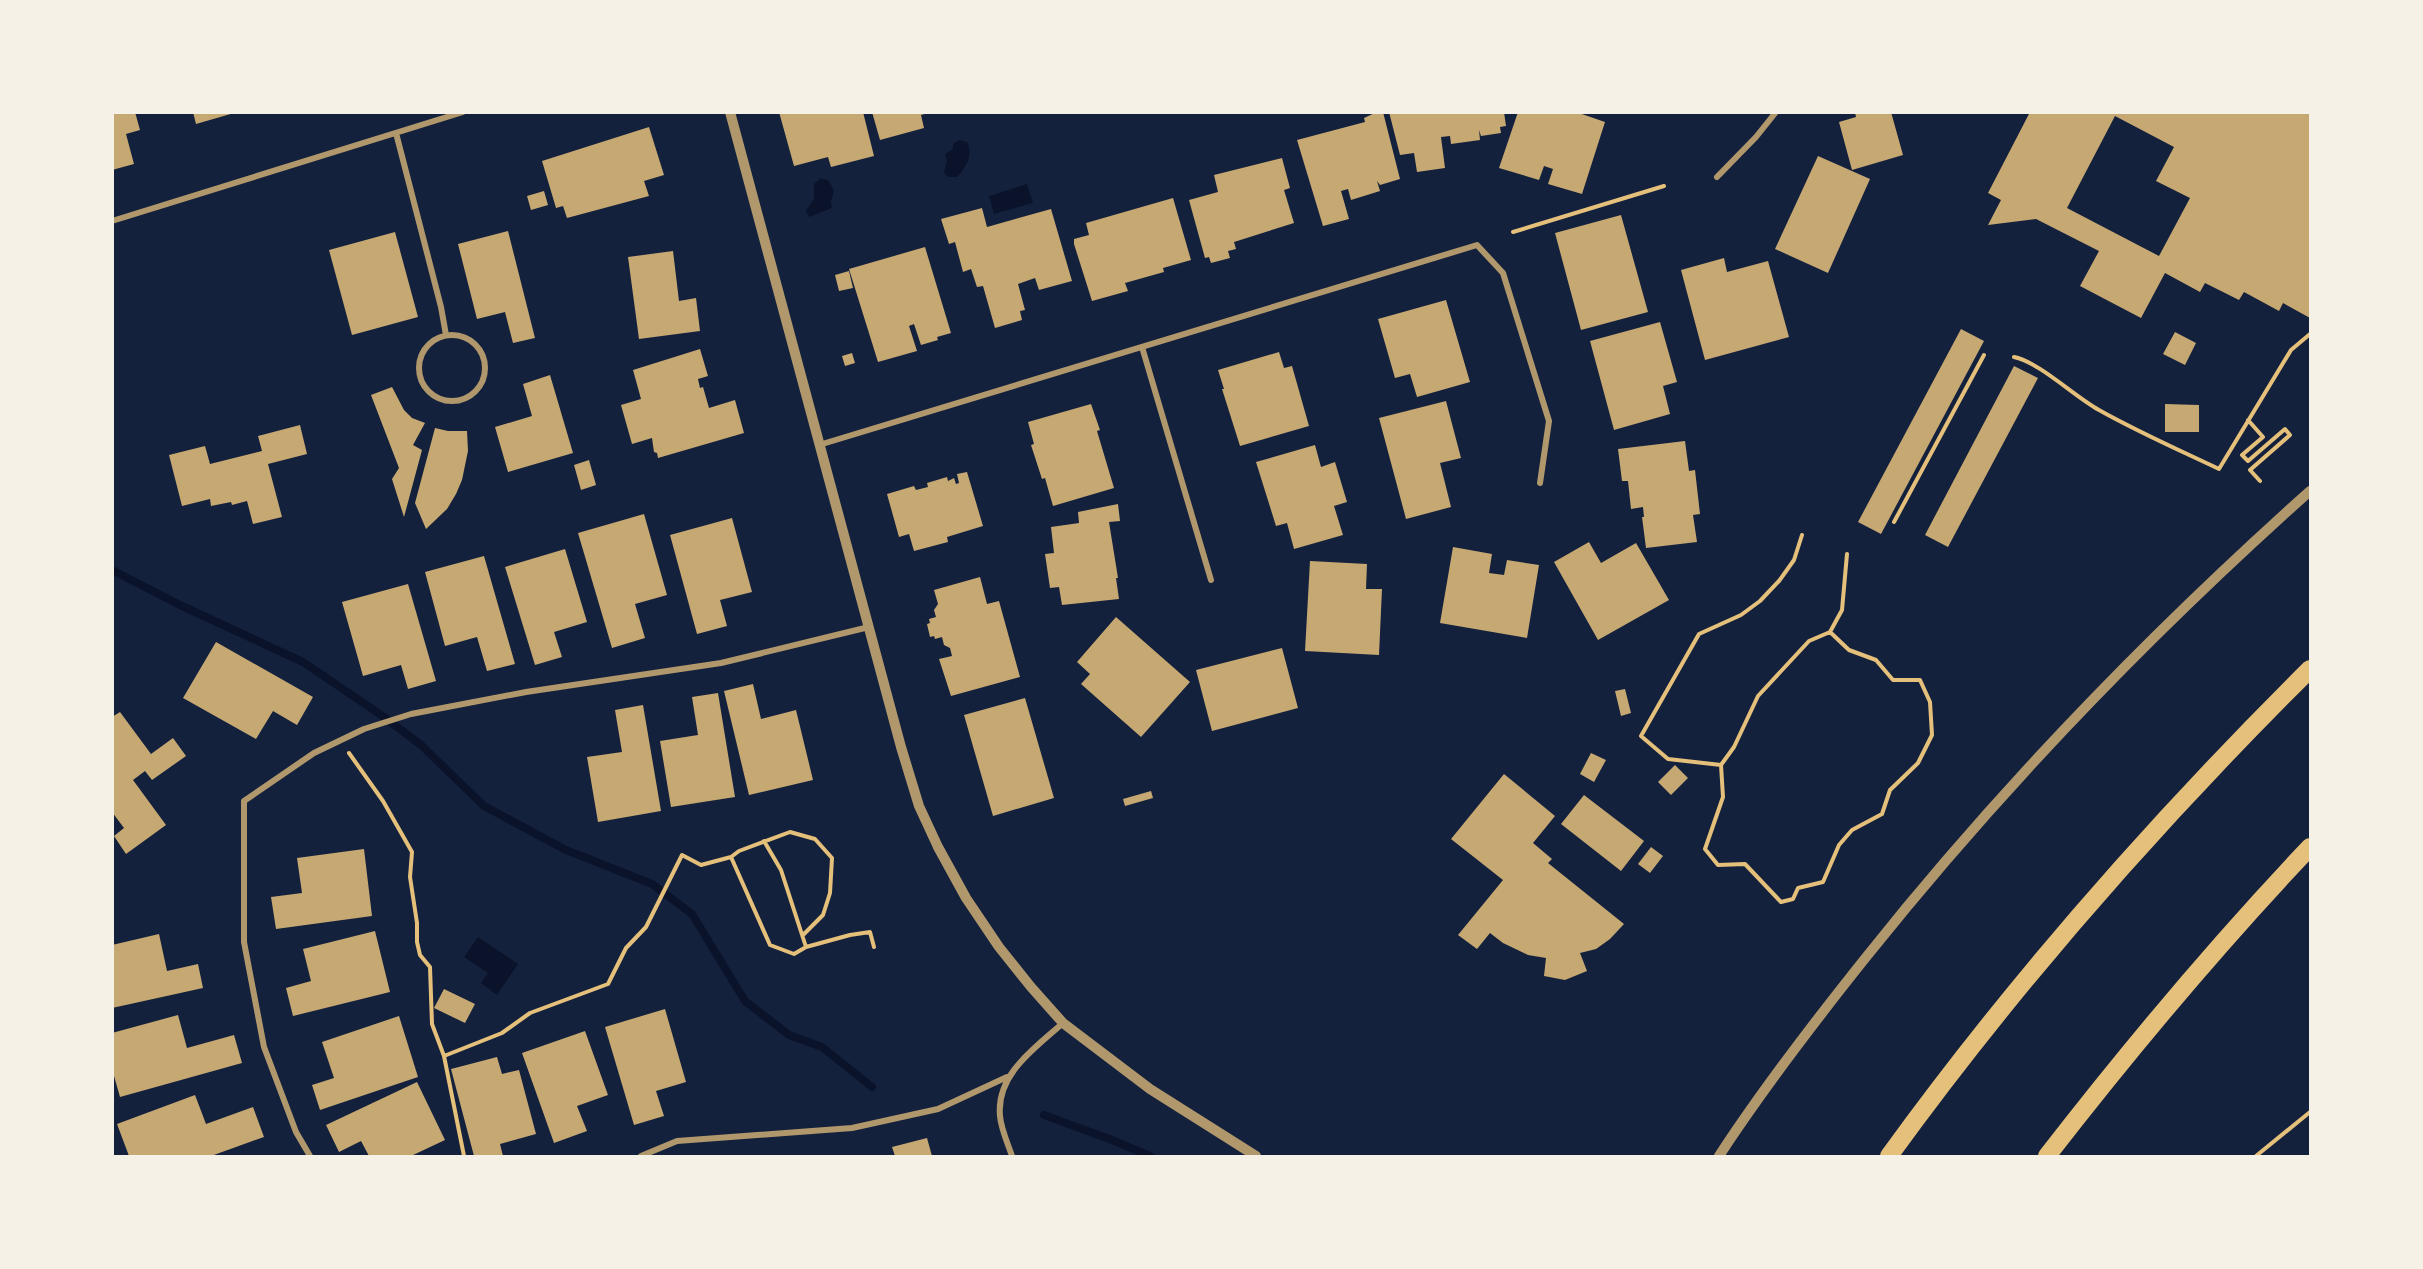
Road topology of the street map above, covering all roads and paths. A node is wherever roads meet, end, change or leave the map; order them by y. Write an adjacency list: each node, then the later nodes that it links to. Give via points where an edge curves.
1 (463, 112): 4 (street)
2 (730, 112): 15 (street)
3 (1776, 112): 5 (street)
4 (396, 133): 7 (street); 10 (street)
5 (1717, 177)
6 (1665, 186): 8 (path)
7 (112, 221)
8 (1513, 232)
9 (2310, 334): 14 (path, via 2291,350)
10 (446, 335): 10 (street, via 423,350 420,377 426,389 451,401 476,391 485,365 472,341)
11 (1142, 347): 15 (street); 17 (street, via 1478,245 1503,273 1549,421); 22 (street)
12 (1984, 355): 19 (path)
13 (2014, 357): 14 (path, via 2098,410 2219,469)
14 (2247, 420): 16 (path, via 2263,437 2242,455 2248,461 2285,429 2290,435 2250,470)
15 (819, 445): 23 (street)
16 (2260, 481)
17 (1539, 483)
18 (2310, 491): 43 (street, via 2165,625 2036,759 1921,889 1814,1023)
19 (1894, 522)
20 (1802, 534): 27 (path, via 1794,560 1760,601 1741,615 1699,634 1641,735 1668,759)
21 (1847, 554): 24 (path, via 1842,610)
22 (1211, 580)
23 (869, 627): 26 (street, via 721,663 526,692 411,714); 34 (street, via 919,806 938,847 999,947)
24 (1830, 632): 27 (path, via 1809,641 1758,696); 27 (path, via 1849,650 1876,660 1893,680 1920,680 1930,702 1932,735 1918,764 1890,790 1882,814 1852,830 1839,845 1823,882 1798,888 1793,899 1781,902 1745,864 1718,865 1705,849 1723,797)
25 (2310, 669): 44 (highway, via 2097,894 1981,1034)
26 (340, 740): 35 (path, via 383,801 412,852 410,877 417,942 420,955 430,967 432,1024); 38 (street, via 244,801 244,942 264,1047)
27 (1721, 765)
28 (764, 841): 30 (path); 31 (path, via 781,870); 31 (path, via 790,832 815,839 832,858 830,894 823,915)
29 (2310, 847): 45 (highway, via 2138,1040)
30 (731, 857): 32 (path, via 770,945 794,954); 35 (path, via 701,865 682,855 646,927 626,948 608,984 530,1013 502,1033)
31 (804, 934): 32 (path)
32 (806, 947): 33 (path, via 870,933)
33 (874, 947)
34 (1063, 1023): 36 (street); 42 (street, via 1150,1089)
35 (444, 1056): 39 (path)
36 (1007, 1077): 40 (street, via 938,1109 852,1128 677,1141); 41 (street, via 1000,1116)
37 (2310, 1112): 46 (path)
38 (309, 1156)
39 (464, 1156)
40 (640, 1156)
41 (1012, 1156)
42 (1257, 1156)
43 (1719, 1156)
44 (1889, 1156)
45 (2047, 1156)
46 (2256, 1156)

